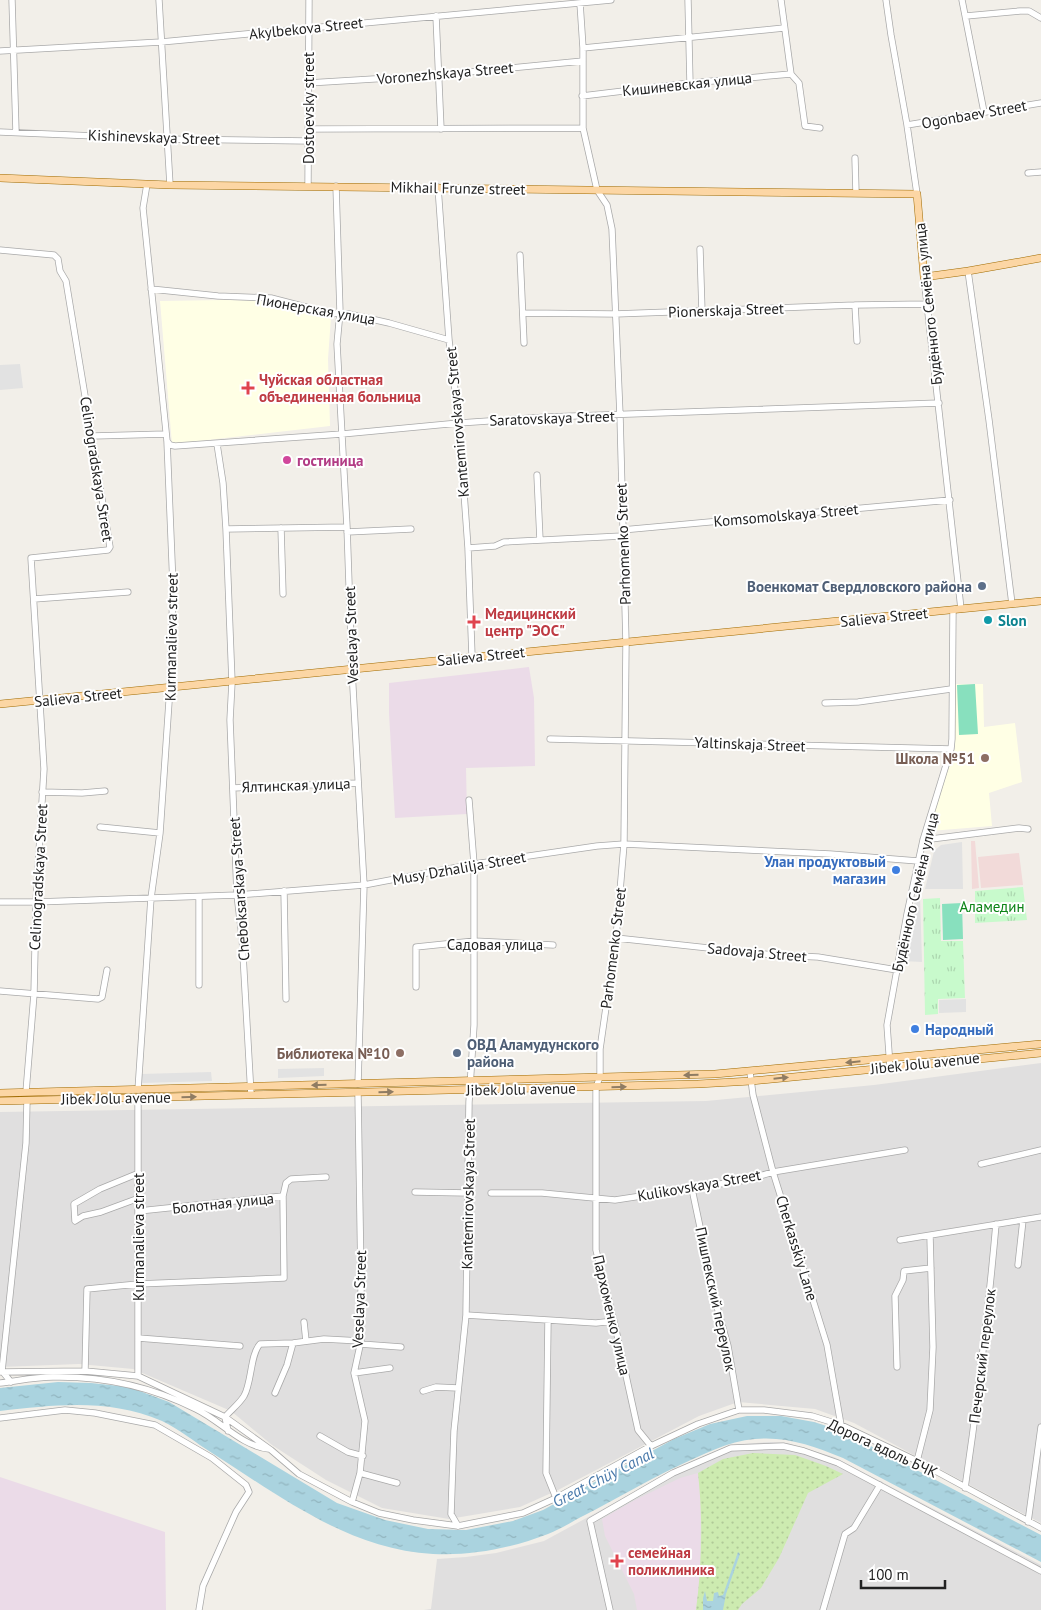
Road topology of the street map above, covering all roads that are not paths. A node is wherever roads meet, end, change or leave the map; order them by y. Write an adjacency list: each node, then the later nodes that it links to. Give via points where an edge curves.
1 (12, 0): 18 (street)
2 (160, 0): 16 (street)
3 (309, 0): 14 (street, Dostoevsky street)
4 (611, 0): 9 (street, Akylbekova Street)
5 (688, 0): 15 (street)
6 (781, 0): 13 (street)
7 (886, 0): 28 (street, Будённого Семёна улица)
8 (962, 0): 11 (street)
9 (580, 3): 10 (street, Akylbekova Street); 17 (street, Parhomenko Street)
10 (436, 16): 14 (street, Akylbekova Street); 21 (street)
11 (966, 16): 12 (street, via 1029,11); 27 (street)
12 (1041, 18)
13 (784, 28): 15 (street); 22 (street)
14 (309, 29): 16 (street, Akylbekova Street); 23 (street, Dostoevsky street)
15 (689, 37): 17 (street); 24 (street)
16 (161, 42): 18 (street, Akylbekova Street); 35 (street)
17 (583, 48): 20 (street, Parhomenko Street)
18 (13, 50): 19 (street, Akylbekova Street); 34 (street)
19 (0, 51)
20 (583, 61): 21 (street, Voronezhskaya Street); 25 (street, Parhomenko Street)
21 (439, 74): 23 (street, Voronezhskaya Street); 32 (street)
22 (791, 74): 24 (street, Кишиневская улица); 30 (street, via 799,83 805,126)
23 (308, 83): 31 (street, Dostoevsky street)
24 (690, 83): 25 (street, Кишиневская улица)
25 (582, 96): 29 (street, Parhomenko Street)
26 (1041, 103): 27 (street, Ogonbaev Street)
27 (984, 112): 28 (street, Ogonbaev Street)
28 (908, 125): 48 (street, Будённого Семёна улица)
29 (583, 128): 32 (street); 46 (street, Parhomenko Street)
30 (820, 128)
31 (308, 129): 32 (street); 36 (street, Dostoevsky street)
32 (441, 130)
33 (0, 132): 34 (street, Kishinevskaya Street)
34 (16, 132): 35 (street, Kishinevskaya Street)
35 (166, 139): 36 (street, Kishinevskaya Street); 42 (street)
36 (308, 141): 43 (street, Dostoevsky street)
37 (855, 158): 47 (street)
38 (1041, 172): 39 (street)
39 (1028, 173)
40 (0, 178): 41 (main road, Mikhail Frunze street)
41 (147, 184): 42 (main road, Mikhail Frunze street); 55 (street, Kurmanalieva street, via 143,208)
42 (170, 185): 43 (main road, Mikhail Frunze street)
43 (308, 186): 44 (main road, Mikhail Frunze street)
44 (336, 186): 45 (main road, Mikhail Frunze street); 58 (street, Veselaya Street)
45 (438, 187): 46 (main road, Mikhail Frunze street); 62 (street, Kantemirovskaya Street)
46 (597, 190): 47 (main road, Mikhail Frunze street); 61 (street, Parhomenko Street, via 610,216)
47 (856, 193): 48 (main road, Mikhail Frunze street)
48 (917, 194): 54 (main road, Будённого Семёна улица)
49 (700, 249): 59 (street)
50 (0, 250): 69 (street, Celinogradskaya Street, via 57,257 66,282)
51 (520, 255): 60 (street)
52 (1041, 258): 53 (main road)
53 (968, 272): 54 (main road); 85 (street)
54 (924, 277): 56 (street, Будённого Семёна улица)
55 (151, 289): 58 (street, Пионерская улица, via 271,298 333,314); 70 (street, Kurmanalieva street)
56 (928, 304): 57 (street, Pionerskaja Street); 65 (street, Будённого Семёна улица)
57 (855, 305): 59 (street, Pionerskaja Street); 63 (street)
58 (340, 312): 62 (street, Пионерская улица); 68 (street, Veselaya Street, via 336,344)
59 (702, 312): 61 (street, Pionerskaja Street)
60 (523, 313): 61 (street, Pionerskaja Street); 64 (street)
61 (615, 314): 66 (street, Parhomenko Street)
62 (449, 340): 67 (street, Kantemirovskaya Street)
63 (857, 341)
64 (524, 343)
65 (939, 403): 66 (street, Saratovskaya Street); 73 (street, Будённого Семёна улица)
66 (620, 415): 67 (street, Saratovskaya Street); 78 (street, Parhomenko Street)
67 (459, 422): 68 (street, Saratovskaya Street); 80 (street, Kantemirovskaya Street)
68 (342, 434): 71 (street, Saratovskaya Street); 75 (street, Veselaya Street)
69 (93, 436): 70 (street, Saratovskaya Street); 83 (street, Celinogradskaya Street, via 110,548 31,558)
70 (166, 438): 71 (street, Saratovskaya Street, via 170,445 175,446); 92 (street, Kurmanalieva street, via 173,586)
71 (217, 444): 77 (street, Cheboksarskaya Street)
72 (537, 474): 79 (street)
73 (950, 500): 78 (street, Komsomolskaya Street); 86 (street, Будённого Семёна улица)
74 (281, 528): 75 (street); 77 (street); 82 (street)
75 (347, 529): 76 (street); 90 (street, Veselaya Street)
76 (411, 529)
77 (226, 530): 91 (street, Cheboksarskaya Street)
78 (622, 533): 79 (street, Komsomolskaya Street); 88 (street, Parhomenko Street)
79 (540, 540): 80 (street, Komsomolskaya Street)
80 (468, 548): 89 (street, Kantemirovskaya Street)
81 (128, 592): 83 (street)
82 (283, 594)
83 (34, 599): 94 (street, Celinogradskaya Street)
84 (1041, 601): 85 (main road, Salieva Street)
85 (1012, 604): 86 (main road, Salieva Street)
86 (961, 609): 87 (main road, Salieva Street)
87 (953, 610): 88 (main road, Salieva Street); 93 (street, Будённого Семёна улица)
88 (626, 642): 89 (main road, Salieva Street); 98 (street, Parhomenko Street)
89 (472, 656): 90 (main road, Salieva Street)
90 (352, 670): 91 (main road, Salieva Street); 100 (street, Veselaya Street)
91 (232, 682): 92 (main road, Salieva Street); 101 (street, Cheboksarskaya Street)
92 (170, 688): 94 (main road, Salieva Street); 107 (street, Kurmanalieva street)
93 (951, 689): 95 (street, via 858,702); 99 (street, Будённого Семёна улица)
94 (40, 700): 96 (main road, Salieva Street); 103 (street, Celinogradskaya Street)
95 (826, 703)
96 (0, 704)
97 (550, 739): 98 (street, Yaltinskaja Street)
98 (626, 740): 99 (street, Yaltinskaja Street); 109 (street, Parhomenko Street)
99 (950, 749): 108 (street, Будённого Семёна улица)
100 (358, 783): 101 (street, Ялтинская улица); 112 (street, Veselaya Street)
101 (233, 788): 114 (street, Cheboksarskaya Street)
102 (105, 791): 103 (street)
103 (42, 792): 118 (street, Celinogradskaya Street)
104 (469, 800): 111 (street, Kantemirovskaya Street)
105 (100, 827): 107 (street)
106 (1028, 829): 108 (street)
107 (160, 833): 116 (street, Kurmanalieva street)
108 (924, 840): 110 (street, Будённого Семёна улица)
109 (624, 844): 110 (street, Musy Dzhalilja Street); 111 (street, Musy Dzhalilja Street); 119 (street, Parhomenko Street)
110 (918, 861): 123 (street, Будённого Семёна улица)
111 (474, 864): 112 (street, Musy Dzhalilja Street); 120 (street, Kantemirovskaya Street)
112 (364, 885): 113 (street, Musy Dzhalilja Street); 137 (street, Veselaya Street)
113 (284, 891): 114 (street, Musy Dzhalilja Street); 128 (street)
114 (237, 895): 115 (street, Musy Dzhalilja Street); 138 (street, Cheboksarskaya Street)
115 (199, 897): 116 (street, Musy Dzhalilja Street); 124 (street)
116 (151, 898): 118 (street, Musy Dzhalilja Street); 143 (street, Kurmanalieva street)
117 (0, 902): 118 (street, Musy Dzhalilja Street)
118 (36, 902): 127 (street, Celinogradskaya Street)
119 (616, 938): 123 (street, Sadovaja Street, via 818,957); 134 (street, Parhomenko Street, via 600,1050)
120 (474, 941): 121 (street, Садовая улица); 125 (street, Садовая улица, via 416,947); 135 (street, Kantemirovskaya Street)
121 (553, 945)
122 (107, 970): 127 (street, via 100,999)
123 (897, 970): 131 (street, Будённого Семёна улица, via 887,1025)
124 (199, 985)
125 (416, 986)
126 (0, 992): 127 (street)
127 (34, 994): 145 (street, Celinogradskaya Street)
128 (286, 999)
129 (1041, 1044): 131 (main road, Jibek Jolu avenue)
130 (1041, 1053): 132 (main road, Jibek Jolu avenue)
131 (889, 1058): 132 (street, Будённого Семёна улица); 133 (main road, Jibek Jolu avenue, one-way to 133)
132 (890, 1067): 136 (main road, Jibek Jolu avenue, one-way to 132)
133 (750, 1072): 134 (main road, Jibek Jolu avenue, one-way to 134); 136 (street, Cherkasskiy Lane)
134 (600, 1077): 135 (main road, Jibek Jolu avenue); 139 (street, Parhomenko Street)
135 (471, 1081): 137 (main road, Jibek Jolu avenue); 140 (street, Kantemirovskaya Street)
136 (751, 1081): 139 (main road, Jibek Jolu avenue, one-way to 136); 150 (street, Cherkasskiy Lane)
137 (358, 1084): 138 (main road, Jibek Jolu avenue, one-way to 138)
138 (251, 1087): 143 (main road, Jibek Jolu avenue); 144 (street, Cheboksarskaya Street)
139 (596, 1087): 140 (main road, Jibek Jolu avenue); 159 (street, Пархоменко улица)
140 (470, 1090): 142 (main road, Jibek Jolu avenue, one-way to 140); 155 (street, Kantemirovskaya Street)
141 (0, 1093): 145 (main road, Jibek Jolu avenue)
142 (358, 1093): 144 (main road, Jibek Jolu avenue); 176 (street, Veselaya Street)
143 (138, 1094): 144 (main road, Jibek Jolu avenue, one-way to 144); 145 (main road, Jibek Jolu avenue); 151 (street, Kurmanalieva street)
144 (251, 1095)
145 (27, 1096): 146 (main road, Jibek Jolu avenue); 182 (street, Celinogradskaya Street, via 26,1143)
146 (0, 1101)
147 (905, 1150): 150 (street, Kulikovskaya Street)
148 (1041, 1150): 149 (street)
149 (982, 1164)
150 (773, 1172): 153 (street, Kulikovskaya Street); 194 (street, Cherkasskiy Lane, via 827,1345)
151 (139, 1173): 158 (street, Kurmanalieva street); 158 (street, via 74,1204 75,1222 83,1216)
152 (326, 1177): 157 (street, Болотная улица, via 292,1179 286,1182)
153 (692, 1189): 159 (street, Kulikovskaya Street, via 615,1200); 191 (street, Пишпекский переулок, via 728,1346)
154 (415, 1192): 155 (street)
155 (468, 1193): 169 (street, Kantemirovskaya Street)
156 (491, 1193): 159 (street, Kulikovskaya Street)
157 (284, 1196): 160 (street, Болотная улица); 168 (street, via 284,1278)
158 (139, 1198): 160 (street, Kurmanalieva street)
159 (596, 1198): 171 (street, Пархоменко улица, via 596,1250)
160 (139, 1211): 168 (street, Kurmanalieva street)
161 (1041, 1217): 162 (street)
162 (1023, 1220): 163 (street); 166 (street)
163 (996, 1224): 164 (street); 205 (street, Печерский переулок, via 978,1403)
164 (930, 1236): 165 (street); 167 (street)
165 (900, 1240)
166 (1018, 1265)
167 (931, 1268): 179 (street, via 904,1271 895,1296); 201 (street, via 933,1347 930,1410)
168 (138, 1284): 173 (street, Kurmanalieva street); 181 (street, via 87,1290)
169 (466, 1315): 170 (street); 187 (street, Kantemirovskaya Street)
170 (548, 1320): 171 (street); 206 (street, via 546,1473)
171 (614, 1321): 198 (street, Пархоменко улица, via 638,1430)
172 (304, 1322): 174 (street)
173 (138, 1338): 177 (street); 184 (street, Kurmanalieva street)
174 (306, 1341): 175 (street); 176 (street, via 324,1339)
175 (293, 1343): 190 (street); 192 (street, via 260,1344 244,1396)
176 (361, 1343): 178 (street); 183 (street, Veselaya Street)
177 (240, 1346)
178 (401, 1347)
179 (896, 1367)
180 (390, 1368): 183 (street)
181 (85, 1371): 182 (street, Дорога вдоль БЧК); 184 (street, Дорога вдоль БЧК)
182 (1, 1372): 185 (street)
183 (354, 1372): 200 (street, Veselaya Street, via 365,1421)
184 (138, 1376): 188 (street); 192 (street, Дорога вдоль БЧК)
185 (11, 1382): 186 (street); 188 (street, via 51,1376 99,1379)
186 (0, 1383)
187 (458, 1388): 189 (street, via 436,1387); 209 (street, Kantemirovskaya Street, via 451,1514)
188 (147, 1389): 196 (street, via 197,1410)
189 (423, 1391)
190 (275, 1393)
191 (739, 1410): 194 (street, Дорога вдоль БЧК, via 812,1416); 198 (street, Дорога вдоль БЧК, via 698,1424)
192 (225, 1417): 196 (street); 199 (street, Дорога вдоль БЧК)
193 (0, 1418): 212 (street, via 65,1410 155,1425 212,1458 246,1485 249,1492 236,1512 203,1586)
194 (841, 1425): 201 (street, Дорога вдоль БЧК)
195 (1041, 1427): 208 (street)
196 (228, 1431): 199 (street, via 259,1448)
197 (320, 1436): 200 (street, via 348,1452)
198 (651, 1446): 206 (street, Дорога вдоль БЧК)
199 (271, 1450): 207 (street, Дорога вдоль БЧК, via 299,1474)
200 (363, 1456): 202 (street, Veselaya Street)
201 (917, 1461): 205 (street, Дорога вдоль БЧК)
202 (360, 1473): 203 (street); 207 (street, Veselaya Street)
203 (398, 1483)
204 (880, 1485): 211 (street); 213 (street, via 838,1463 783,1446 731,1448 673,1473 590,1521); 214 (street, via 854,1528 846,1534)
205 (965, 1488): 208 (street, Дорога вдоль БЧК)
206 (556, 1498): 209 (street, Дорога вдоль БЧК, via 523,1513)
207 (352, 1502): 209 (street, Дорога вдоль БЧК, via 379,1513)
208 (1028, 1522): 210 (street, Дорога вдоль БЧК)
209 (458, 1526)
210 (1041, 1528)
211 (1041, 1571)
212 (199, 1610)
213 (610, 1610)
214 (823, 1610)

